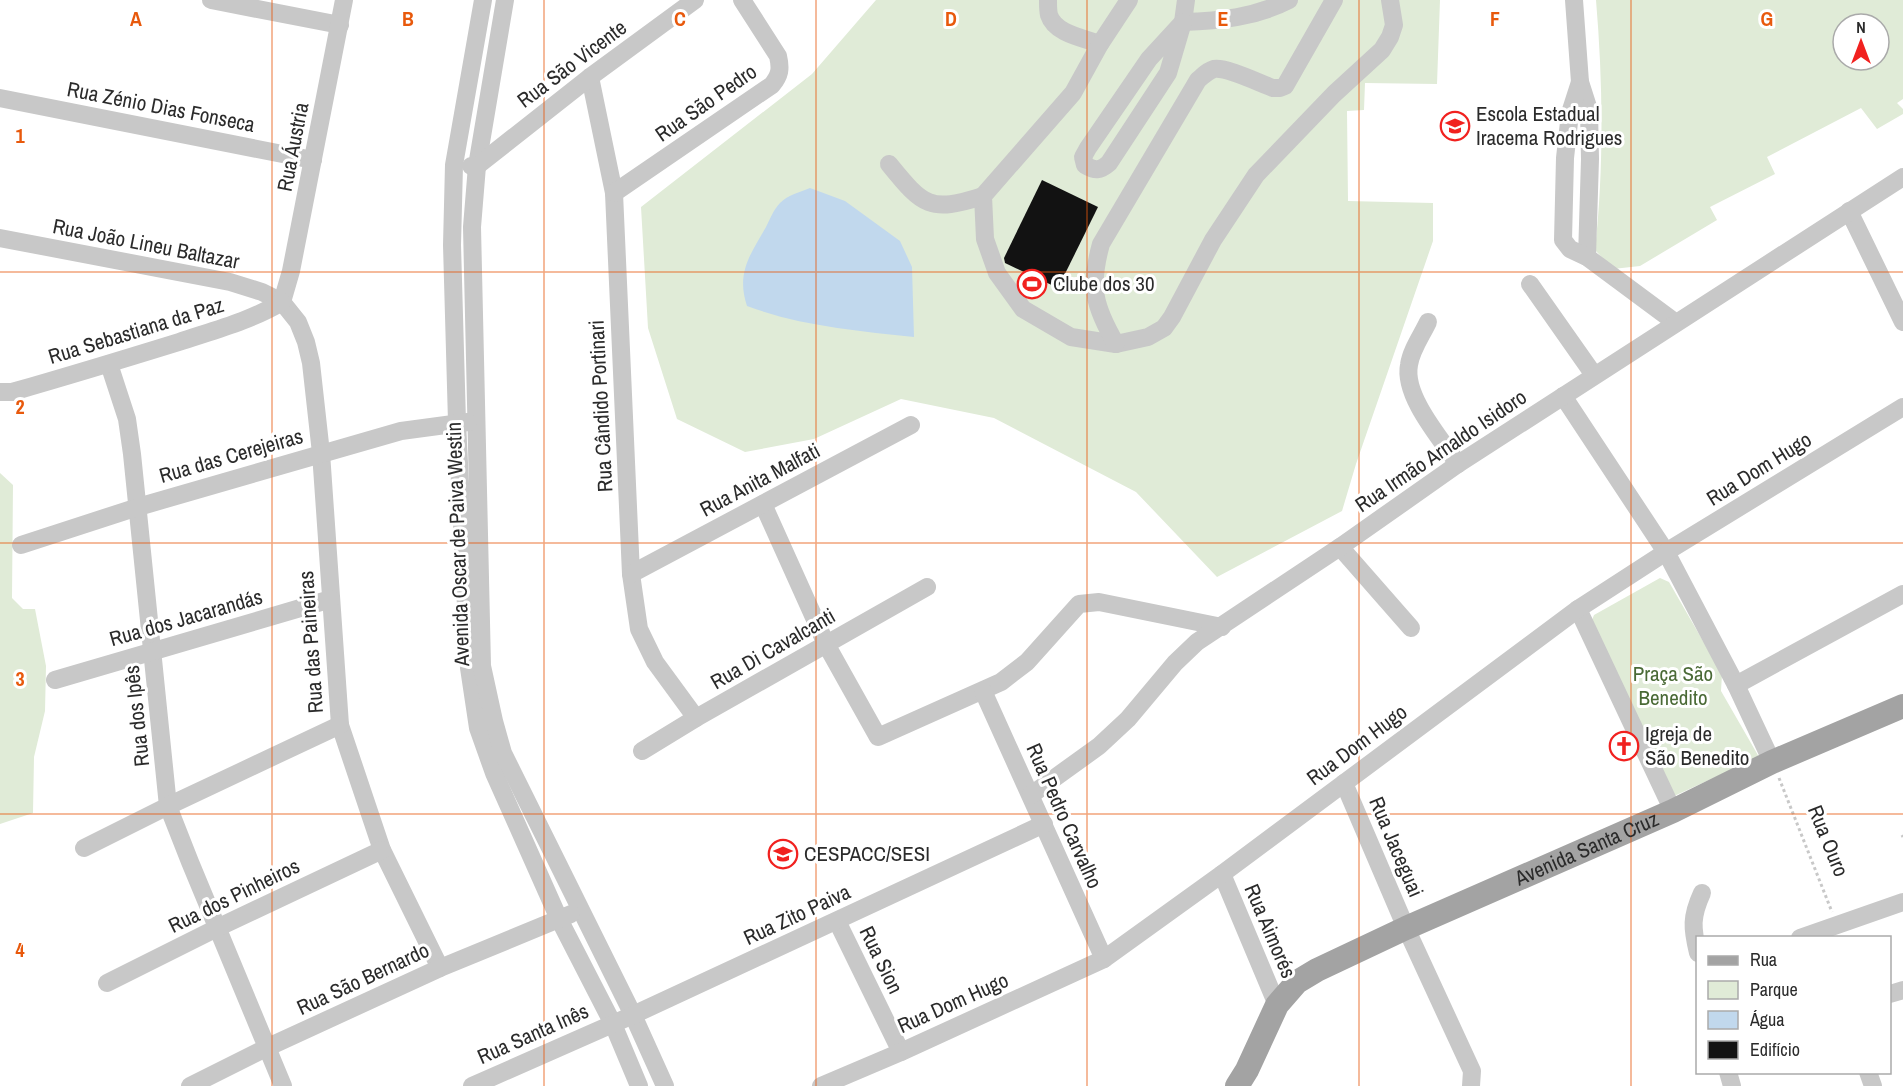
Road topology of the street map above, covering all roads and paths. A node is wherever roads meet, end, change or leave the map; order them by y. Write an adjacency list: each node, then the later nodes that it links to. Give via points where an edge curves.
1 (211, 0): 15 (street)
2 (344, 0): 15 (street, Rua Áustria)
3 (483, 0): 24 (street, Avenida Oscar de Paiva Westin)
4 (505, 0): 25 (street, Avenida Oscar de Paiva Westin)
5 (695, 0): 17 (street, Rua São Vicente)
6 (742, 0): 27 (street, Rua São Pedro, via 778,56 779,78)
7 (1048, 0): 16 (street, via 1053,23 1065,32)
8 (1129, 0): 16 (street)
9 (1186, 0): 14 (street)
10 (1289, 0): 14 (street, via 1270,10 1221,21)
11 (1335, 0): 39 (street, via 1286,86 1273,88 1214,69 1198,80 1101,244 1094,269 1096,303)
12 (1390, 0): 39 (street, via 1394,25 1386,44 1256,175 1213,240 1164,328 1148,337)
13 (1574, 0): 18 (street)
14 (1182, 22): 14 (street, via 1168,72 1109,163 1094,171 1085,165 1083,157 1088,148 1149,59)
15 (340, 25): 22 (street, Rua Áustria)
16 (1100, 44): 28 (street, via 1072,93)
17 (590, 77): 25 (street, Rua São Vicente); 27 (street, Rua Cândido Portinari)
18 (1580, 82): 20 (street, via 1570,113); 21 (street, via 1589,110)
19 (0, 98): 22 (street, Rua Zénio Dias Fonseca)
20 (1565, 158): 21 (street); 30 (street)
21 (1590, 159): 31 (street)
22 (313, 160): 35 (street, Rua Áustria)
23 (889, 164): 28 (street, via 914,194 937,206)
24 (454, 165): 25 (street); 45 (street, Avenida Oscar de Paiva Westin)
25 (477, 166): 46 (street, Avenida Oscar de Paiva Westin, via 472,226)
26 (1903, 177): 29 (street, Rua Irmão Arnaldo Isidoro)
27 (614, 193): 55 (street, Rua Cândido Portinari)
28 (983, 196): 39 (street, via 985,239 997,273 1023,309 1071,337)
29 (1849, 211): 37 (street); 38 (street, Rua Irmão Arnaldo Isidoro)
30 (1563, 220): 31 (street); 33 (street, via 1566,246)
31 (1588, 221): 33 (street)
32 (0, 238): 35 (street, Rua João Lineu Baltazar, via 230,282)
33 (1587, 257): 38 (street)
34 (1530, 285): 41 (street)
35 (282, 302): 40 (street, Rua Sebastiana da Paz, via 261,314); 48 (street, Rua das Paineiras, via 298,322 306,342)
36 (1428, 322): 49 (street, via 1409,361 1407,376 1419,405)
37 (1903, 322)
38 (1676, 323): 41 (street, Rua Irmão Arnaldo Isidoro)
39 (1116, 344)
40 (109, 364): 42 (street, Rua Sebastiana da Paz); 51 (street, Rua dos Ipês, via 127,419)
41 (1594, 375): 43 (street, Rua Irmão Arnaldo Isidoro)
42 (0, 392)
43 (1563, 396): 49 (street, Rua Irmão Arnaldo Isidoro); 54 (street)
44 (1903, 407): 54 (street, Rua Dom Hugo)
45 (457, 422): 46 (street, Rua das Cerejeiras); 48 (street, Rua das Cerejeiras, via 400,431); 64 (street, Avenida Oscar de Paiva Westin)
46 (476, 422): 64 (street, Avenida Oscar de Paiva Westin)
47 (910, 425): 50 (street, Rua Anita Malfati)
48 (321, 453): 51 (street, Rua das Cerejeiras); 58 (street, Rua das Paineiras)
49 (1458, 464): 53 (street, Rua Irmão Arnaldo Isidoro)
50 (763, 504): 55 (street, Rua Anita Malfati); 62 (street)
51 (138, 507): 52 (street, Rua das Cerejeiras); 63 (street, Rua dos Ipês)
52 (21, 545)
53 (1340, 547): 60 (street, Rua Irmão Arnaldo Isidoro); 61 (street)
54 (1666, 552): 59 (street, Rua Dom Hugo); 66 (street)
55 (631, 574): 69 (street, Rua Cândido Portinari, via 639,629 655,662)
56 (927, 587): 62 (street, Rua Di Cavalcanti)
57 (1903, 594): 66 (street)
58 (331, 599): 63 (street, Rua dos Jacarandás); 70 (street, Rua das Paineiras)
59 (1578, 609): 73 (street, Rua Dom Hugo); 76 (street)
60 (1222, 627): 67 (street, via 1099,602 1079,604 1027,662); 74 (street, Rua Irmão Arnaldo Isidoro, via 1197,642 1175,663 1128,719 1099,746)
61 (1411, 628)
62 (826, 644): 67 (street, via 878,737); 69 (street, Rua Di Cavalcanti)
63 (154, 651): 65 (street, Rua dos Jacarandás); 75 (street, Rua dos Ipês)
64 (475, 667): 83 (street, Avenida Oscar de Paiva Westin, via 503,753); 84 (street, Avenida Oscar de Paiva Westin, via 478,728)
65 (55, 680)
66 (1736, 685): 72 (street)
67 (983, 691): 74 (street, Rua Pedro Carvalho)
68 (1903, 705): 72 (main road, Avenida Santa Cruz)
69 (696, 718): 71 (street, Rua Di Cavalcanti)
70 (340, 725): 75 (street); 79 (street, Rua das Paineiras)
71 (642, 751)
72 (1772, 762): 76 (main road, Avenida Santa Cruz); 88 (path, Rua Ouro)
73 (1344, 783): 80 (street, Rua Dom Hugo); 87 (street, Rua Jaceguai)
74 (1030, 795): 77 (street, Rua Pedro Carvalho)
75 (168, 806): 78 (street); 86 (street, Rua dos Ipês)
76 (1674, 810): 87 (main road, Avenida Santa Cruz)
77 (1044, 824): 85 (street, Rua Zito Paiva); 91 (street, Rua Pedro Carvalho)
78 (84, 848)
79 (382, 850): 86 (street, Rua dos Pinheiros); 92 (street, Rua das Paineiras)
80 (1222, 874): 91 (street, Rua Dom Hugo); 94 (street, Rua Aimorés)
81 (1702, 893): 90 (street, via 1692,928)
82 (1903, 902): 88 (street)
83 (581, 911): 84 (street, Rua São Bernardo); 95 (street, Avenida Oscar de Paiva Westin)
84 (559, 919): 92 (street, Rua São Bernardo); 96 (street, Avenida Oscar de Paiva Westin)
85 (837, 921): 95 (street, Rua Zito Paiva); 98 (street, Rua Sion)
86 (217, 928): 93 (street, Rua dos Pinheiros); 97 (street, Rua dos Ipês)
87 (1406, 928): 94 (main road, Avenida Santa Cruz, via 1317,970 1297,982); 106 (street, Rua Jaceguai, via 1472,1071)
88 (1838, 931): 89 (street)
89 (1811, 936)
90 (1696, 945)
91 (1104, 959): 98 (street, Rua Dom Hugo)
92 (440, 968): 97 (street, Rua São Bernardo)
93 (107, 983)
94 (1277, 1005): 105 (main road, Avenida Santa Cruz)
95 (633, 1015): 96 (street, Rua Zito Paiva); 103 (street, Avenida Oscar de Paiva Westin)
96 (612, 1024): 101 (street, Rua Santa Inês); 102 (street, Avenida Oscar de Paiva Westin)
97 (266, 1048): 99 (street, Rua São Bernardo); 100 (street, Rua dos Ipês)
98 (901, 1052): 104 (street, Rua Dom Hugo)
99 (190, 1086)
100 (283, 1086)
101 (472, 1086)
102 (639, 1086)
103 (665, 1086)
104 (821, 1086)
105 (1237, 1086)
106 (1471, 1086)

